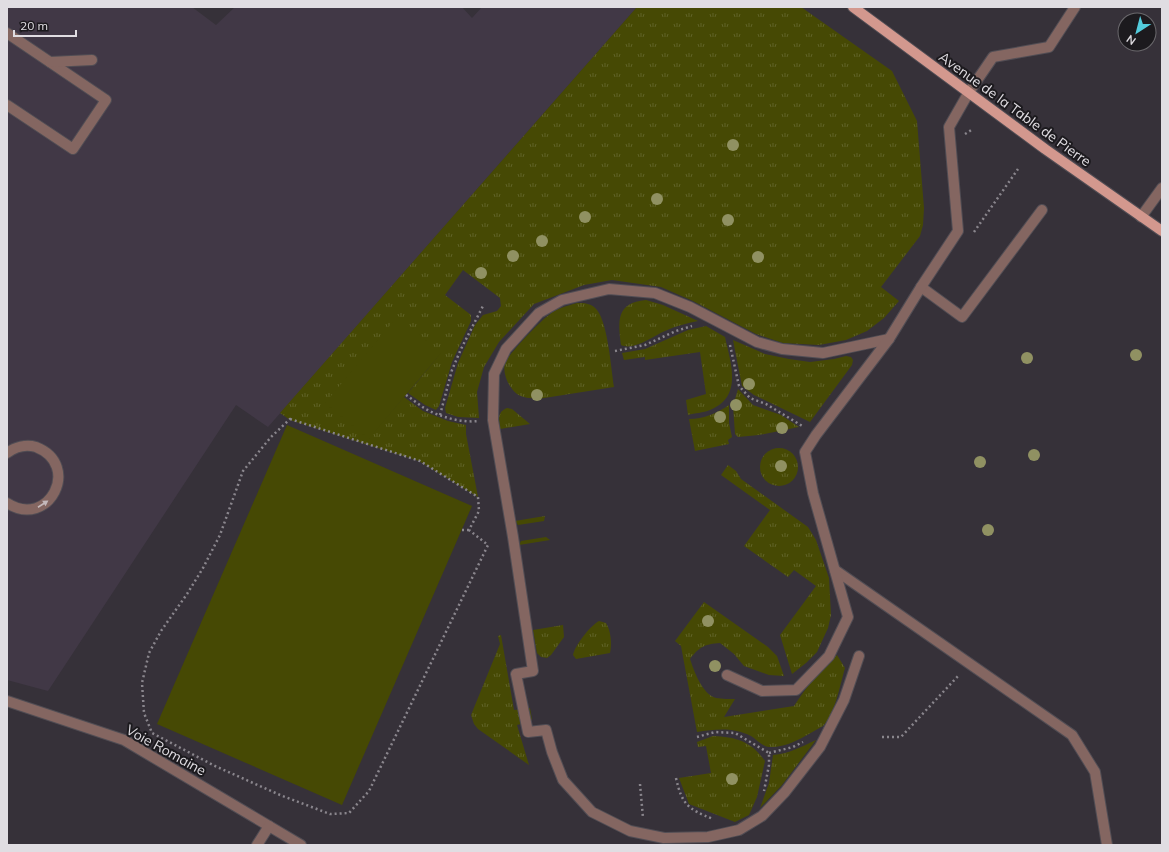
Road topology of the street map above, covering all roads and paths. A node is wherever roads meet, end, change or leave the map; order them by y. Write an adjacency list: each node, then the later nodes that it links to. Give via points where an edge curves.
1 (853, 7): 6 (main road, Avenue de la Table de Pierre)
2 (1075, 7): 6 (street, via 1049,47 993,57)
3 (7, 33): 5 (street)
4 (92, 60): 5 (street)
5 (50, 62): 7 (street, via 106,100 73,149)
6 (969, 92): 10 (main road, Avenue de la Table de Pierre); 12 (street, via 949,127 958,231)
7 (7, 105)
8 (1162, 188): 10 (street)
9 (1042, 210): 12 (street, via 962,317)
10 (1141, 217): 11 (main road, Avenue de la Table de Pierre)
11 (1162, 231)
12 (921, 287): 16 (street)
13 (484, 304): 19 (path, via 452,370)
14 (710, 318): 15 (street); 17 (path, via 702,324 676,331 645,346); 20 (street, via 655,293 609,290 562,300 539,313 506,349 494,374)
15 (729, 328): 16 (street, via 757,342 782,349 823,353); 21 (path, via 729,340 739,386 750,398 785,414)
16 (889, 339): 21 (street)
17 (615, 351)
18 (406, 395): 19 (path, via 424,408)
19 (440, 415): 20 (path, via 472,422)
20 (493, 420): 40 (street, via 533,671 516,674 528,732 546,730 563,780 592,812 630,831)
21 (816, 435): 26 (street, via 805,452 813,493)
22 (7, 453): 23 (street, one-way to 22, via 28,510 47,503 58,486 59,475 51,456 43,450 33,446 22,446)
23 (7, 504)
24 (462, 530): 25 (path)
25 (469, 530): 25 (path, via 479,511 478,497 420,461 290,419 243,471 220,535 203,568 161,631 150,653 142,683 144,713 152,733 215,766 280,795 330,814 348,813 370,791 488,545)
26 (835, 570): 28 (street); 29 (street, via 848,617 829,656 796,690 762,691)
27 (859, 656): 31 (street, via 844,700)
28 (972, 666): 33 (path, via 963,671 901,736); 43 (street, via 1072,735 1095,772)
29 (727, 675)
30 (7, 701): 38 (street, Voie Romaine, via 124,740)
31 (828, 731): 34 (path, via 793,747); 39 (street, via 820,747 785,792 762,816)
32 (696, 737): 34 (path, via 715,732 735,734)
33 (882, 737)
34 (769, 753): 37 (path, via 766,784)
35 (676, 778): 39 (path, via 689,808)
36 (640, 784): 40 (path)
37 (762, 796)
38 (269, 826): 41 (street); 42 (street, Voie Romaine)
39 (739, 830): 40 (street, via 708,837 664,838)
40 (645, 834)
41 (257, 845)
42 (301, 845)
43 (1107, 845)

